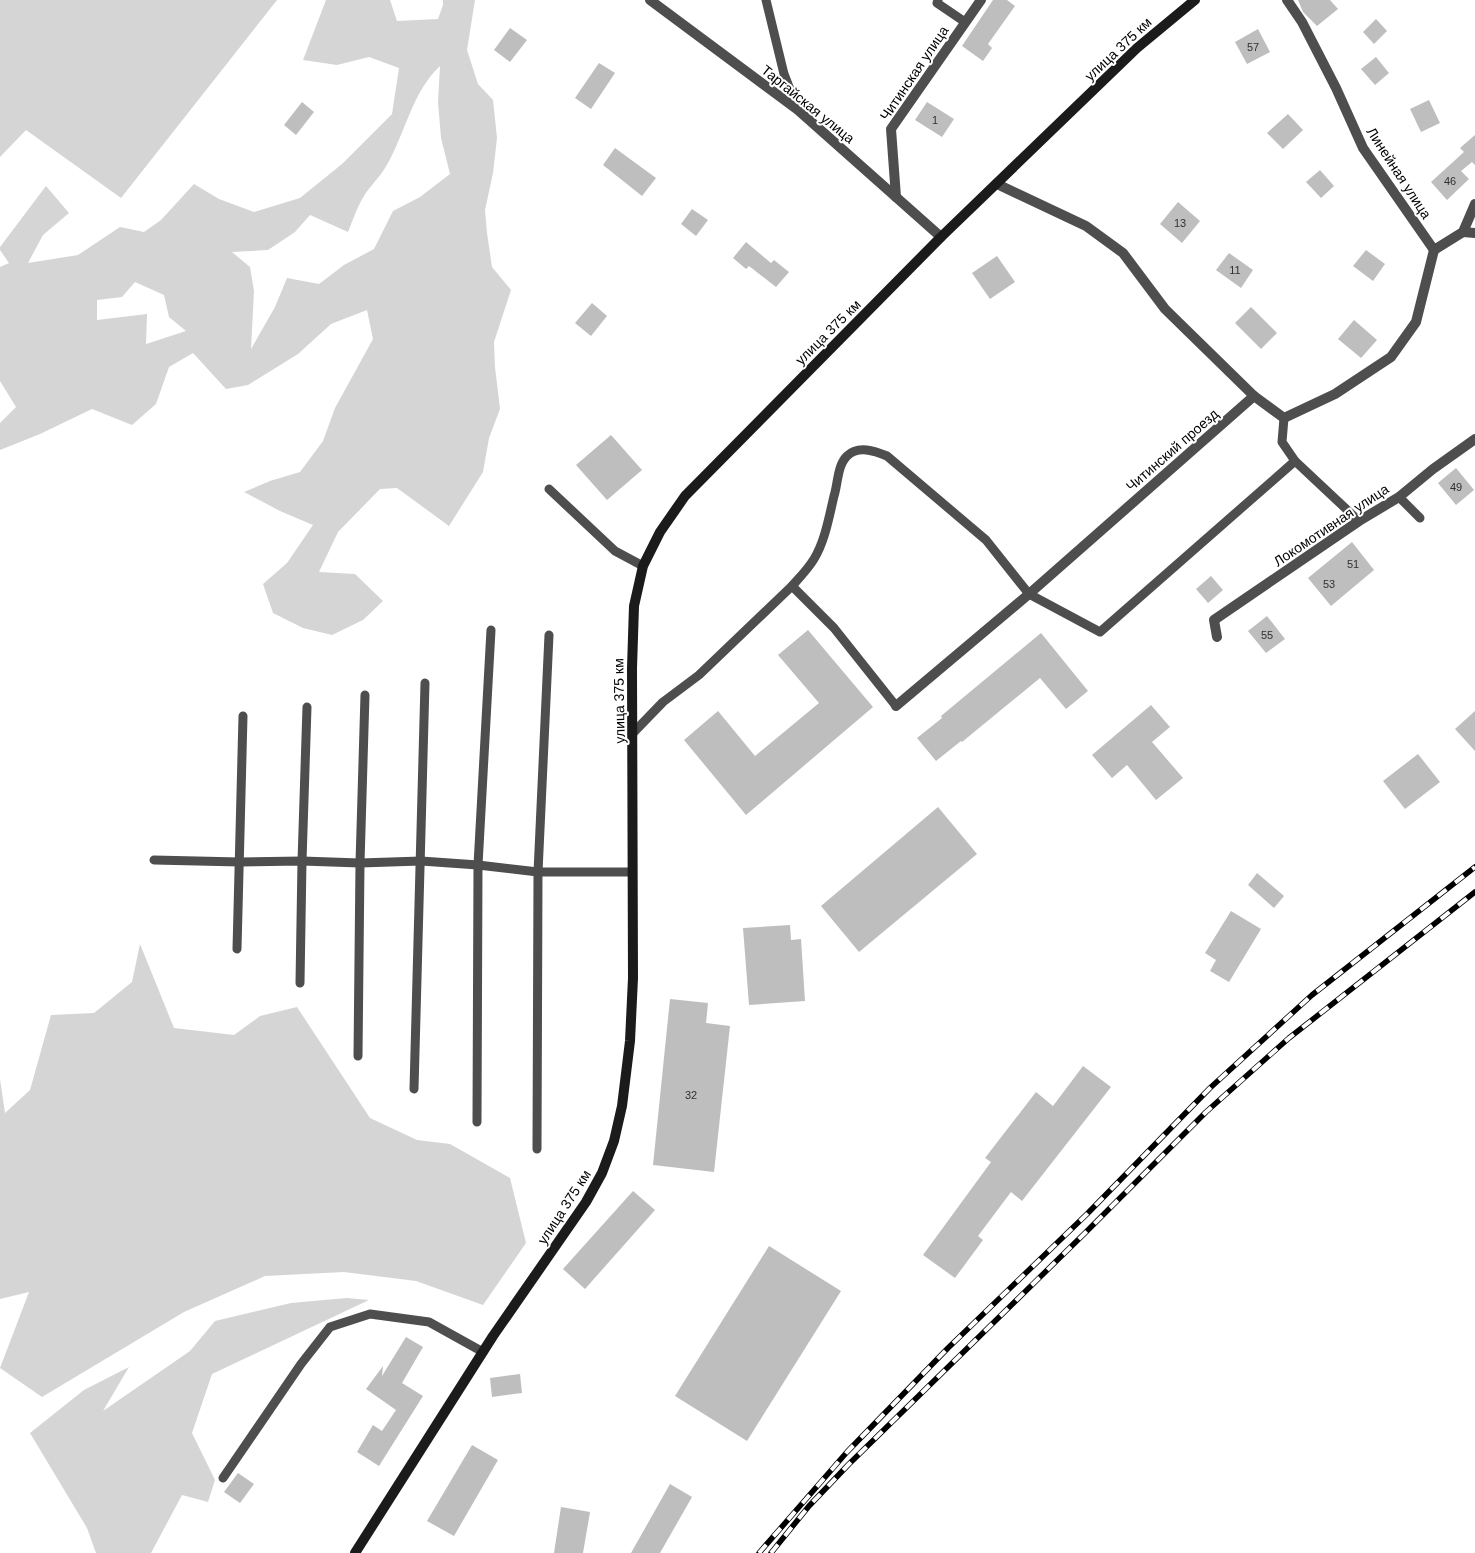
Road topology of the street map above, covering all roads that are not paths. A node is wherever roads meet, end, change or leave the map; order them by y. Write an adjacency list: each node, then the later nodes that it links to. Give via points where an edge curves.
1 (650, 0): 8 (street, Таргайская улица)
2 (766, 0): 8 (lane, via 784,74)
3 (938, 0): 7 (lane, via 937,3)
4 (981, 0): 7 (street, Читинская улица)
5 (1195, 0): 9 (main road, улица 375 км, via 1137,48)
6 (1287, 0): 15 (street, Линейная улица, via 1336,88 1363,148)
7 (965, 22): 10 (street, Читинская улица, via 891,129)
8 (798, 110): 10 (street, Таргайская улица)
9 (997, 184): 14 (main road, улица 375 км); 16 (street, via 1086,226 1123,253 1165,309)
10 (896, 197): 14 (street, Таргайская улица)
11 (1475, 204): 12 (street)
12 (1463, 232): 13 (street); 15 (street)
13 (1475, 233)
14 (941, 237): 24 (main road, улица 375 км, via 685,496 660,532)
15 (1434, 250): 17 (street, via 1416,322 1391,358 1335,394)
16 (1254, 396): 17 (street); 26 (street, Читинский проезд)
17 (1284, 418): 19 (lane, via 1282,442)
18 (1475, 439): 21 (street, Локомотивная улица)
19 (1295, 461): 23 (lane); 26 (lane, via 1100,632)
20 (549, 489): 24 (lane, via 615,551)
21 (1399, 496): 22 (lane); 23 (street, Локомотивная улица)
22 (1420, 518)
23 (1359, 521): 29 (street, Локомотивная улица, via 1214,620)
24 (643, 566): 35 (main road, улица 375 км, via 632,632)
25 (792, 586): 26 (lane, via 816,557 841,466 847,455 858,450 871,450 887,456 986,540); 32 (lane, via 834,628); 35 (lane, via 700,675 663,702)
26 (1029, 594): 32 (street, Читинский проезд)
27 (491, 630): 41 (lane)
28 (549, 635): 42 (lane)
29 (1217, 637)
30 (425, 683): 38 (lane)
31 (365, 695): 40 (lane)
32 (896, 706)
33 (307, 707): 37 (lane)
34 (244, 716): 39 (lane)
35 (633, 733): 43 (main road, улица 375 км)
36 (154, 860): 39 (lane)
37 (302, 861): 39 (lane); 40 (lane); 45 (lane)
38 (421, 861): 40 (lane); 41 (lane); 47 (lane)
39 (240, 862): 44 (lane)
40 (360, 863): 46 (lane)
41 (478, 865): 42 (lane); 48 (lane)
42 (538, 872): 43 (lane); 49 (lane)
43 (632, 872): 50 (main road, улица 375 км, via 630,1041 614,1141 586,1202)
44 (237, 948)
45 (300, 983)
46 (358, 1056)
47 (414, 1089)
48 (477, 1122)
49 (537, 1149)
50 (483, 1352): 51 (lane, via 430,1322 370,1314 330,1328 301,1364); 52 (main road, улица 375 км)
51 (223, 1478)
52 (355, 1553)

